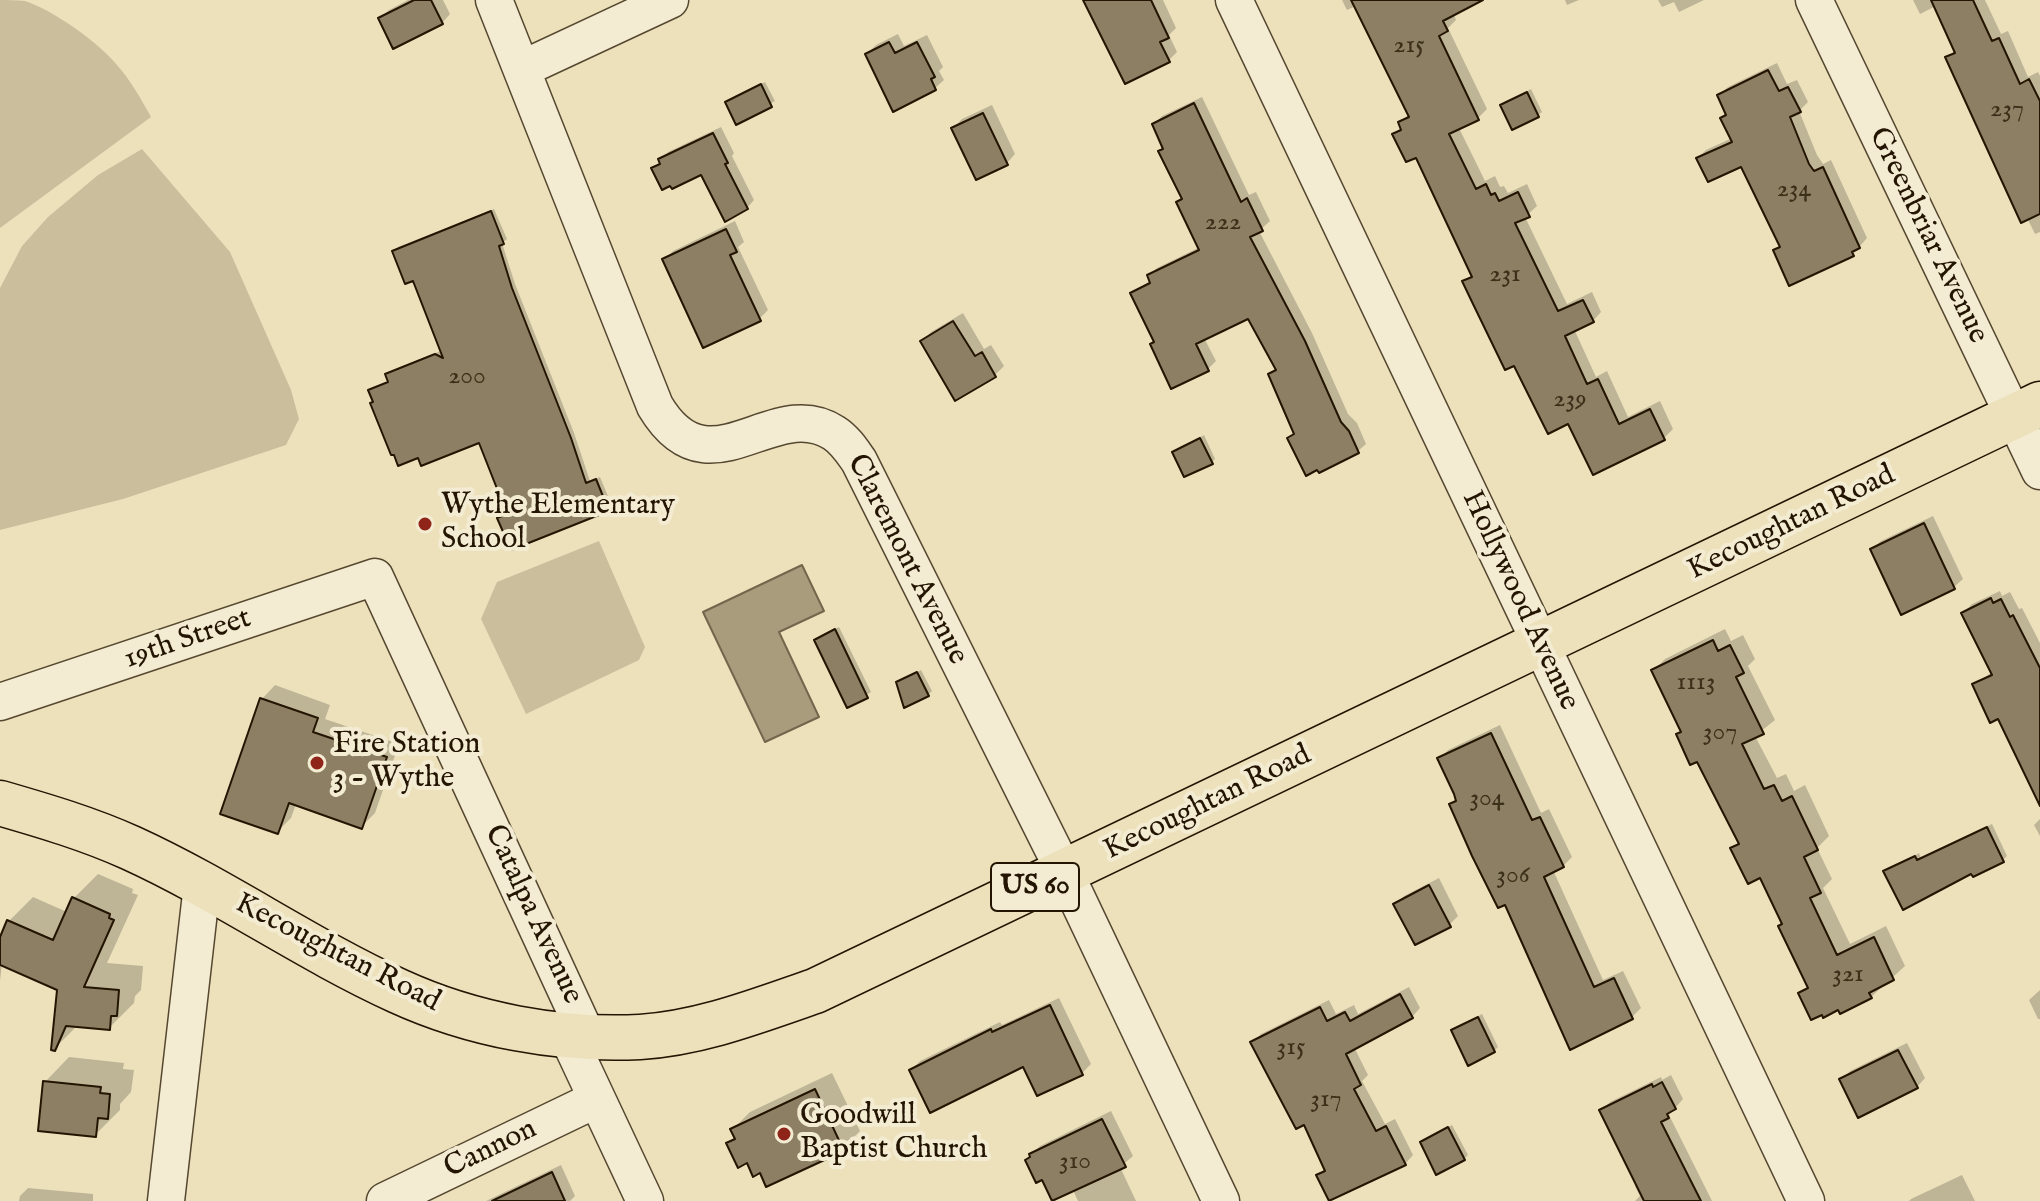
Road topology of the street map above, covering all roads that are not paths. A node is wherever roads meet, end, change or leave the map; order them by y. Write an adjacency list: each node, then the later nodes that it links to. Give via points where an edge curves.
1 (494, 0): 5 (street, Claremont Avenue)
2 (670, 0): 5 (street)
3 (1234, 0): 9 (street, Hollywood Avenue)
4 (1814, 0): 6 (street, Greenbriar Avenue)
5 (522, 69): 12 (street, Claremont Avenue, via 663,420 675,433 708,445 802,423 834,433 847,445)
6 (2027, 411): 7 (street, Greenbriar Avenue); 9 (main road, Kecoughtan Road / US 60)
7 (2040, 471)
8 (375, 577): 10 (street, 19th Street); 14 (street, Catalpa Avenue)
9 (1540, 645): 12 (main road, Kecoughtan Road / US 60); 20 (street, Hollywood Avenue)
10 (0, 702)
11 (0, 803): 13 (main road, Kecoughtan Road / US 60, via 131,848)
12 (1065, 873): 14 (main road, Kecoughtan Road / US 60, via 815,991 749,1014 710,1027 640,1037); 19 (street, Claremont Avenue)
13 (202, 885): 14 (main road, Kecoughtan Road / US 60, via 400,992 456,1014); 16 (street)
14 (577, 1036): 15 (street, Catalpa Avenue)
15 (597, 1099): 17 (street, Cannon); 18 (street, Catalpa Avenue)
16 (166, 1201)
17 (385, 1201)
18 (645, 1201)
19 (1221, 1201)
20 (1806, 1201)

